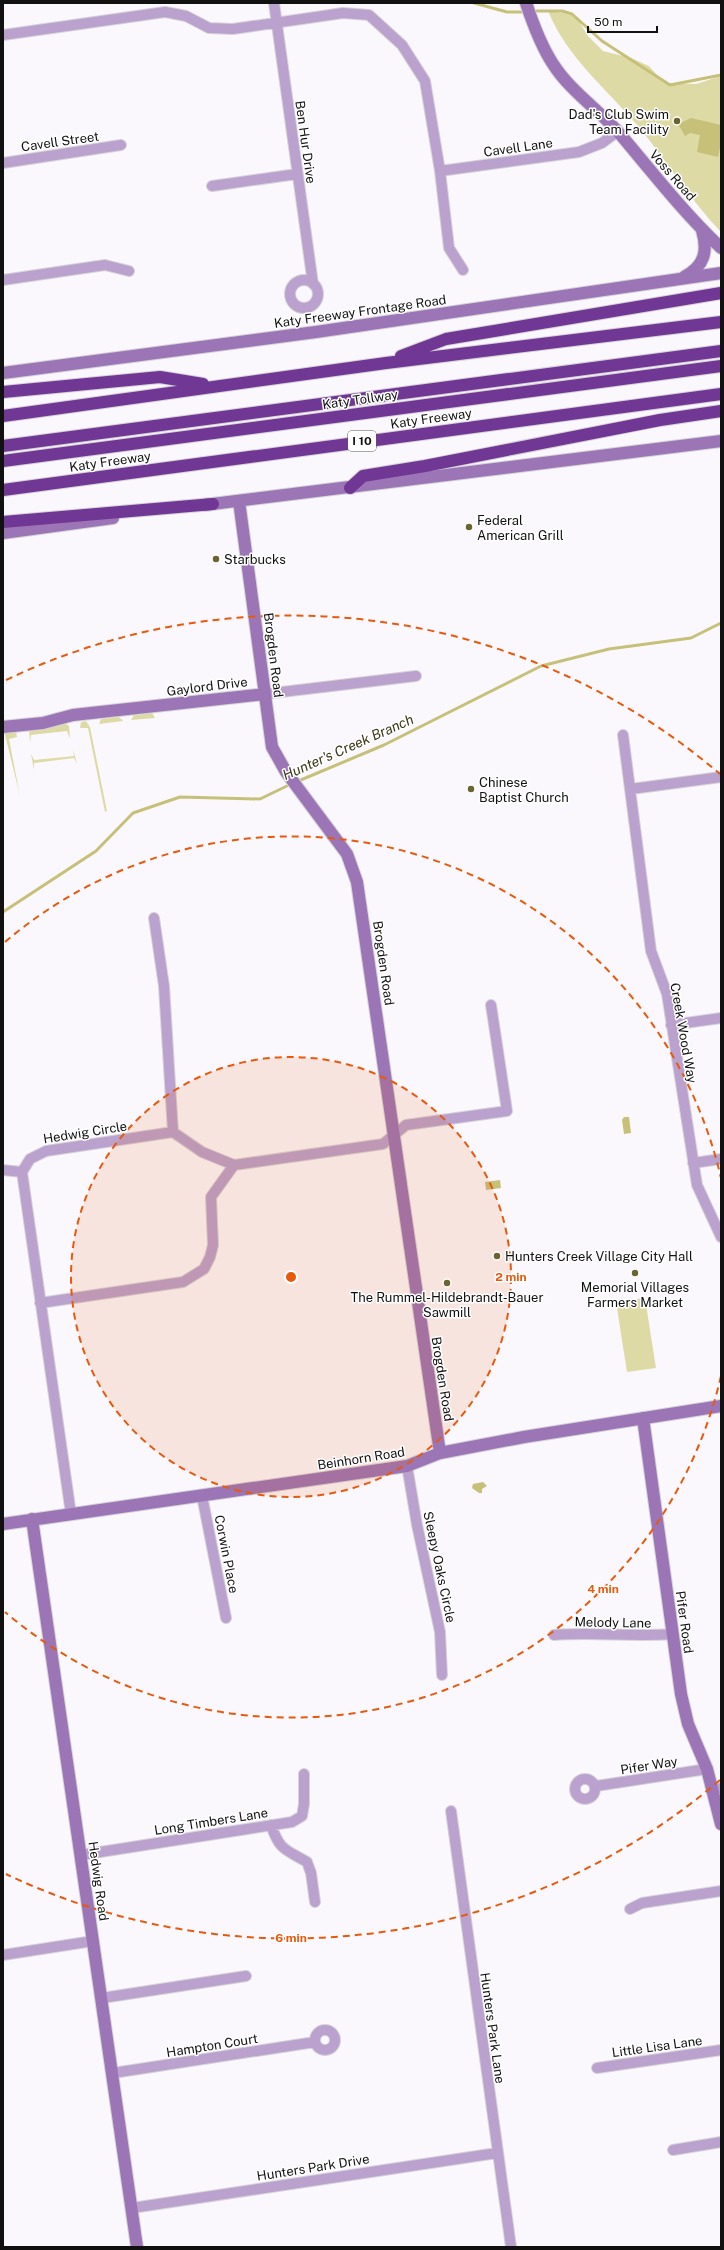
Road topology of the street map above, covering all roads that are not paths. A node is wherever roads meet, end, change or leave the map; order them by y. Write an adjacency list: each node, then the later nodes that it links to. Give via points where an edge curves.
1 (274, 3): 3 (street, Ben Hur Drive)
2 (526, 3): 5 (street, Voss Road, via 553,65)
3 (277, 22): 4 (street, via 234,29 208,28 186,16 166,12); 8 (street, via 343,14 369,15 402,45 425,81); 9 (street, Ben Hur Drive)
4 (3, 35)
5 (618, 132): 8 (street, Cavell Lane, via 596,146 579,152); 11 (street, Voss Road)
6 (121, 145): 7 (street, Cavell Street)
7 (3, 163)
8 (440, 171): 13 (street, via 449,248)
9 (297, 174): 10 (street); 18 (street, Ben Hur Drive)
10 (212, 186)
11 (702, 230): 12 (street, Voss Road); 16 (street, via 706,242 705,254 700,265)
12 (721, 248)
13 (464, 270)
14 (129, 271): 17 (street, via 105,265)
15 (721, 273): 16 (street, Katy Freeway Frontage Road)
16 (681, 278): 24 (street, Katy Freeway Frontage Road, via 316,332)
17 (3, 280)
18 (313, 284)
19 (721, 293): 22 (highway, via 446,339)
20 (721, 322): 22 (highway)
21 (721, 351): 31 (highway, Katy Tollway)
22 (386, 363): 25 (highway)
23 (721, 366): 32 (highway, Katy Tollway)
24 (3, 373)
25 (214, 386): 26 (highway, via 160,377); 29 (highway)
26 (3, 392)
27 (721, 394): 34 (highway, Katy Freeway / I 10)
28 (721, 411): 33 (highway, via 660,420 362,476)
29 (3, 416)
30 (721, 440): 33 (street)
31 (3, 446)
32 (3, 461)
33 (350, 488): 35 (street)
34 (3, 490)
35 (239, 501): 36 (street); 40 (street, Brogden Road)
36 (213, 504): 37 (highway); 38 (street)
37 (3, 522)
38 (3, 533)
39 (416, 676): 40 (street, Gaylord Drive)
40 (265, 694): 41 (street, Gaylord Drive, via 73,715 43,723); 50 (street, Brogden Road, via 272,747 286,772 346,854 357,882)
41 (3, 727)
42 (623, 735): 44 (street, Creek Wood Way)
43 (721, 777): 44 (street)
44 (631, 789): 48 (street, Creek Wood Way, via 651,951 667,994)
45 (154, 918): 49 (street, via 164,986)
46 (491, 1005): 50 (street, via 507,1111 406,1125)
47 (721, 1018): 48 (street)
48 (671, 1025): 52 (street, Creek Wood Way)
49 (173, 1132): 53 (street, via 202,1152); 55 (street, Hedwig Circle, via 46,1151 30,1159)
50 (394, 1136): 53 (street, via 382,1144); 60 (street, Brogden Road)
51 (721, 1159): 52 (street)
52 (693, 1163): 56 (street, Creek Wood Way, via 697,1184)
53 (234, 1165): 57 (street, via 211,1197 213,1245 204,1269 194,1277 183,1282)
54 (3, 1170): 55 (street)
55 (22, 1172): 57 (street)
56 (721, 1237)
57 (40, 1303): 63 (street)
58 (721, 1406): 59 (street, Beinhorn Road)
59 (643, 1418): 60 (street, Beinhorn Road); 67 (street, Pifer Road)
60 (440, 1453): 61 (street, Beinhorn Road)
61 (407, 1466): 62 (street, Beinhorn Road); 69 (street, Sleepy Oaks Circle, via 440,1632)
62 (202, 1496): 63 (street, Beinhorn Road); 66 (street, Corwin Place)
63 (71, 1514): 64 (street, Beinhorn Road)
64 (32, 1519): 65 (street, Beinhorn Road); 77 (street, Hedwig Road)
65 (3, 1524)
66 (226, 1618)
67 (672, 1634): 68 (street, Melody Lane); 70 (street, Pifer Road, via 688,1724)
68 (554, 1635)
69 (442, 1675)
70 (707, 1769): 72 (street, Pifer Way); 73 (street, Pifer Road)
71 (304, 1774): 76 (street, Long Timbers Lane, via 302,1816 292,1822)
72 (596, 1786)
73 (717, 1789): 75 (street, Pifer Road)
74 (451, 1812): 91 (street, Hunters Park Lane)
75 (721, 1824)
76 (271, 1825): 77 (street, Long Timbers Lane); 79 (street, via 283,1850 307,1862 311,1873)
77 (81, 1855): 81 (street, Hedwig Road)
78 (721, 1891): 80 (street, via 642,1903)
79 (314, 1902)
80 (630, 1909)
81 (93, 1941): 82 (street); 84 (street, Hedwig Road)
82 (3, 1955)
83 (246, 1976): 84 (street)
84 (102, 1998): 88 (street, Hedwig Road)
85 (315, 2042): 88 (street, Hampton Court)
86 (721, 2050): 87 (street, Little Lisa Lane)
87 (597, 2068)
88 (113, 2073): 92 (street, Hedwig Road)
89 (721, 2142): 90 (street)
90 (673, 2150)
91 (497, 2153): 92 (street, Hunters Park Drive); 94 (street, Hunters Park Lane)
92 (132, 2208): 93 (street, Hedwig Road)
93 (138, 2247)
94 (511, 2247)

